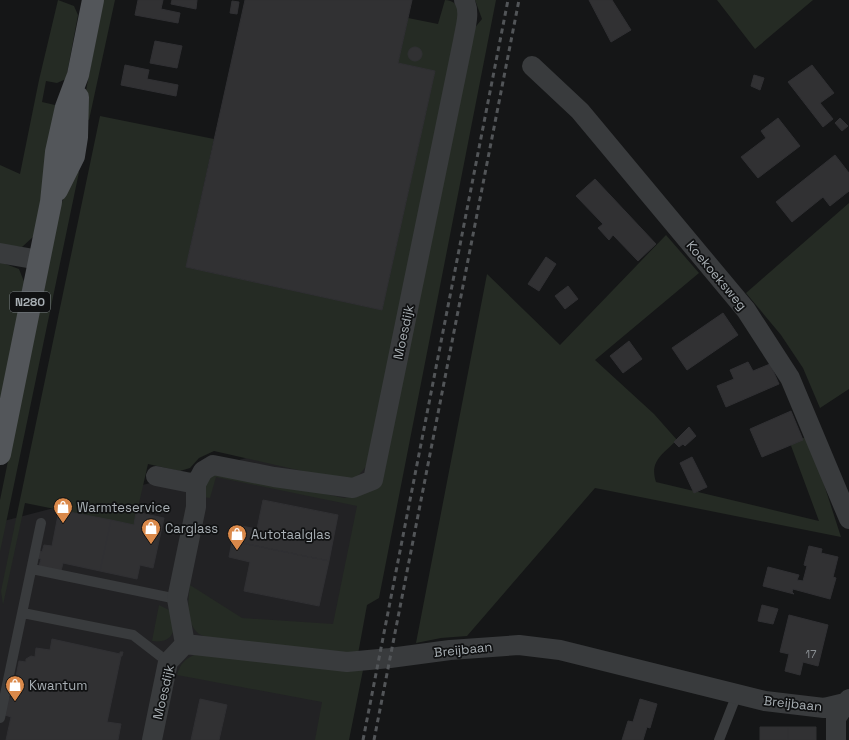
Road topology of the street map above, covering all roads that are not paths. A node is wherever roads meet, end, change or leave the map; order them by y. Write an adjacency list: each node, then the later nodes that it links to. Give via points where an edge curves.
1 (90, 1): 6 (main road, N280, via 78,75 66,107 58,145 51,202)
2 (465, 1): 3 (street); 9 (street, Moesdijk, via 467,15 463,41 373,480 353,488 213,465 203,471)
3 (478, 20)
4 (532, 66): 10 (street, Koekoeksweg, via 580,111 746,310 790,378)
5 (0, 253): 6 (street)
6 (39, 260): 7 (main road, N280)
7 (0, 454)
8 (156, 476): 9 (street)
9 (196, 484): 13 (street, via 196,507)
10 (849, 519)
11 (41, 523): 12 (lane)
12 (32, 569): 13 (lane); 14 (lane)
13 (177, 599): 15 (street)
14 (23, 613): 16 (lane, via 133,635); 19 (lane)
15 (184, 644): 16 (street, Moesdijk); 17 (street, Breijbaan, via 347,662 519,645 560,650)
16 (168, 662): 20 (street, Moesdijk)
17 (737, 694): 18 (street, Breijbaan, via 765,701 824,708); 21 (lane)
18 (848, 702): 22 (street, via 836,718)
19 (0, 718)
20 (152, 740)
21 (719, 740)
22 (836, 740)

